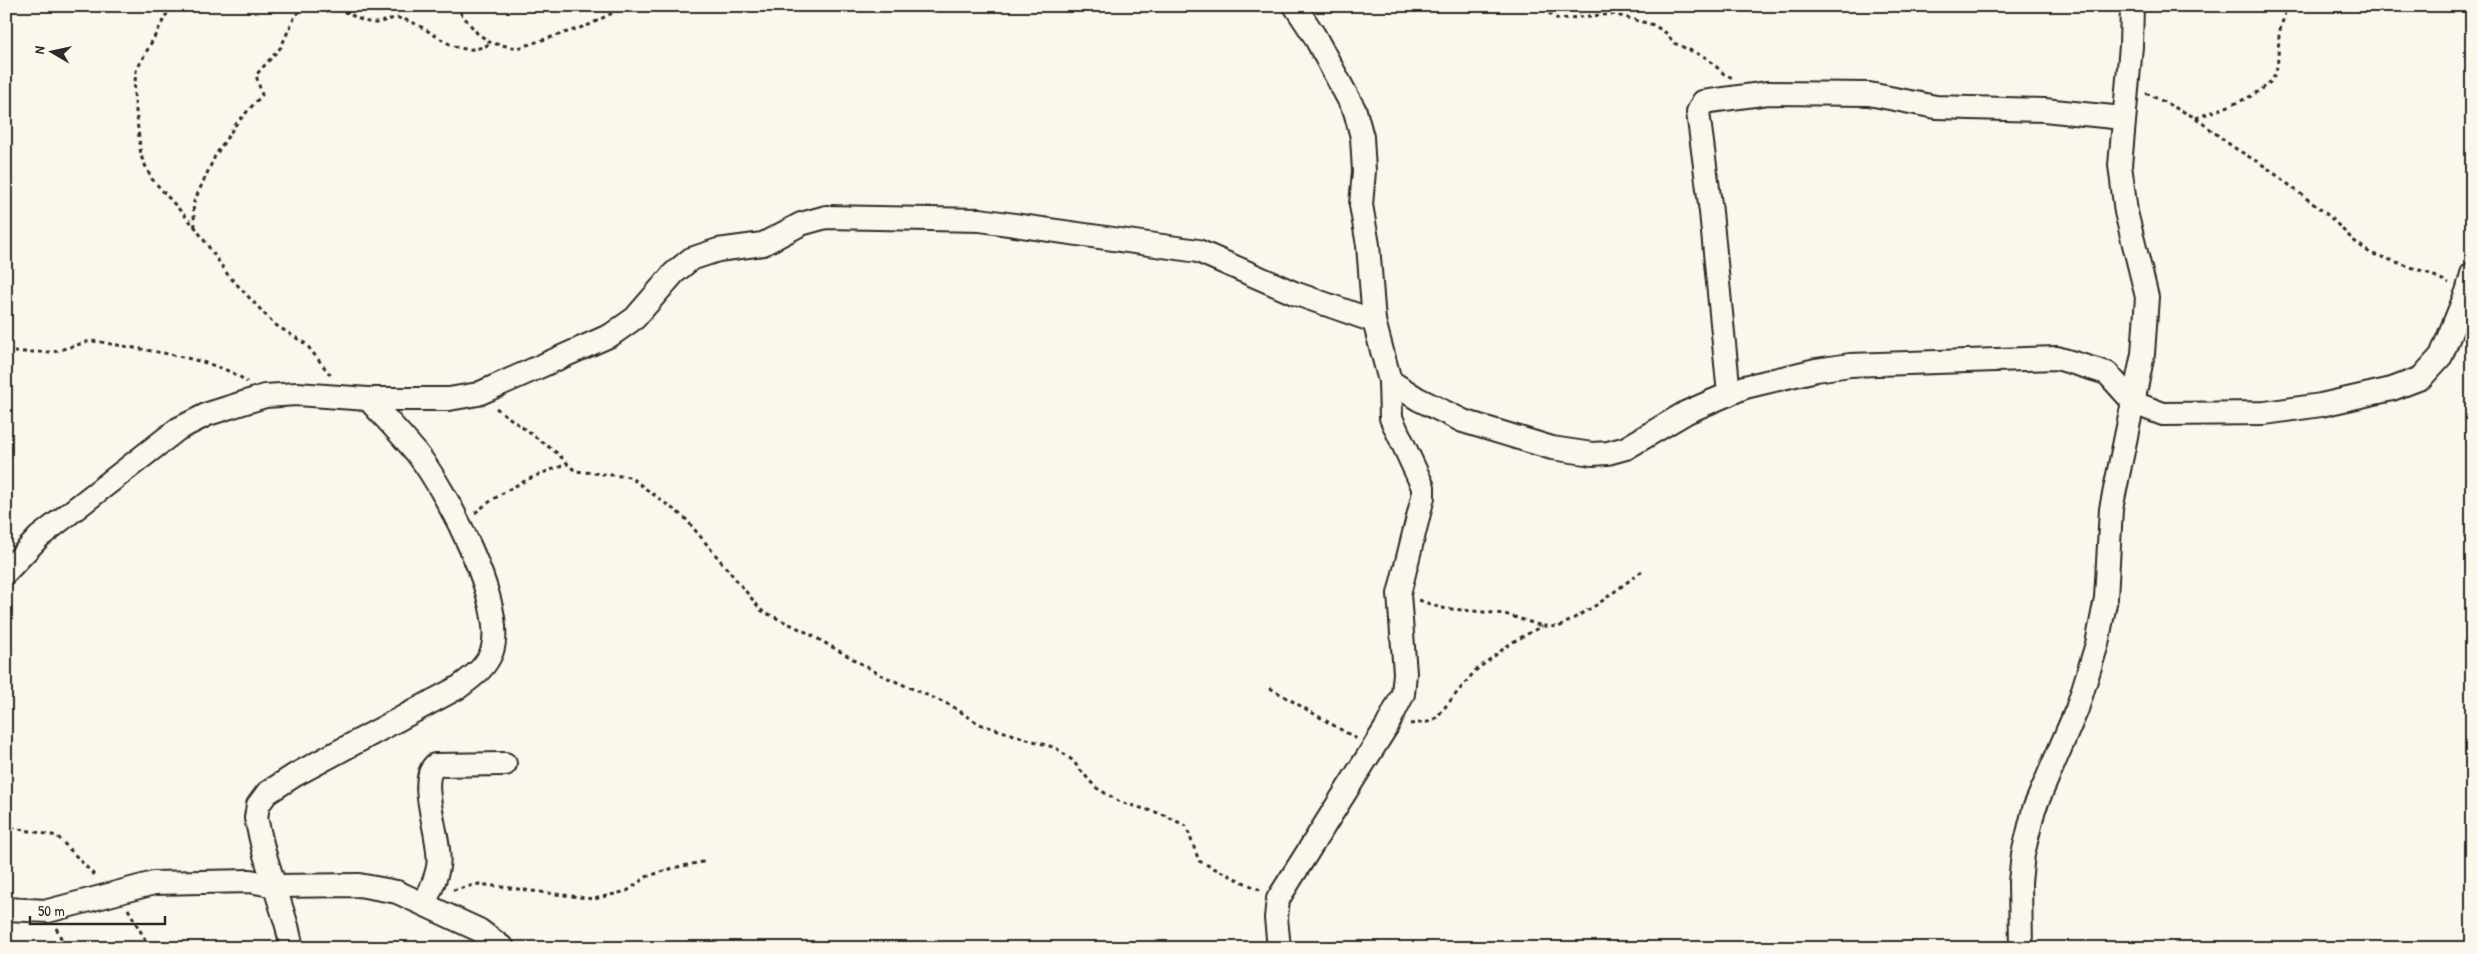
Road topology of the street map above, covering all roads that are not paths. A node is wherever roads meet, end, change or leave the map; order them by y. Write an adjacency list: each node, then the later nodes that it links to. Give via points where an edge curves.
1 (1295, 6): 5 (street, via 1355,111 1362,137 1361,205 1368,245)
2 (2132, 6): 3 (street)
3 (2123, 118): 7 (street, via 2044,110 1936,106 1869,94 1768,93 1703,102 1698,112 1712,212); 9 (street, via 2121,175 2126,212 2147,297 2143,354)
4 (2470, 287): 9 (street, via 2441,356 2429,372 2412,383 2321,405 2265,413 2163,414)
5 (1374, 321): 6 (street); 8 (street, via 1294,293 1198,251 980,220 826,217 801,224 764,244 718,250 691,259 674,273 635,318 611,334 478,394 450,399)
6 (1390, 381): 7 (street, via 1463,421 1552,448 1592,454 1626,448 1687,412); 17 (street, via 1391,418 1423,486 1400,594 1405,673 1403,694 1387,726 1278,899)
7 (1729, 394): 9 (street, via 1766,381 1850,365 2056,358 2107,373)
8 (368, 399): 10 (street, via 297,394 265,396 208,414 178,430 39,537); 12 (street, via 419,457 458,526 487,587 495,623 492,651 482,669 459,687 267,793 258,805 256,818)
9 (2134, 403): 18 (street, via 2111,509 2106,598 2097,644 2077,709 2034,809 2023,854)
10 (6, 572)
11 (505, 764): 13 (street, via 435,765 431,769 427,790 438,845 438,867)
12 (275, 886): 13 (street, via 359,886); 14 (street, via 250,881 154,883 48,912); 15 (street)
13 (427, 898): 16 (street)
14 (6, 909)
15 (292, 948)
16 (504, 948)
17 (1278, 948)
18 (2021, 948)

